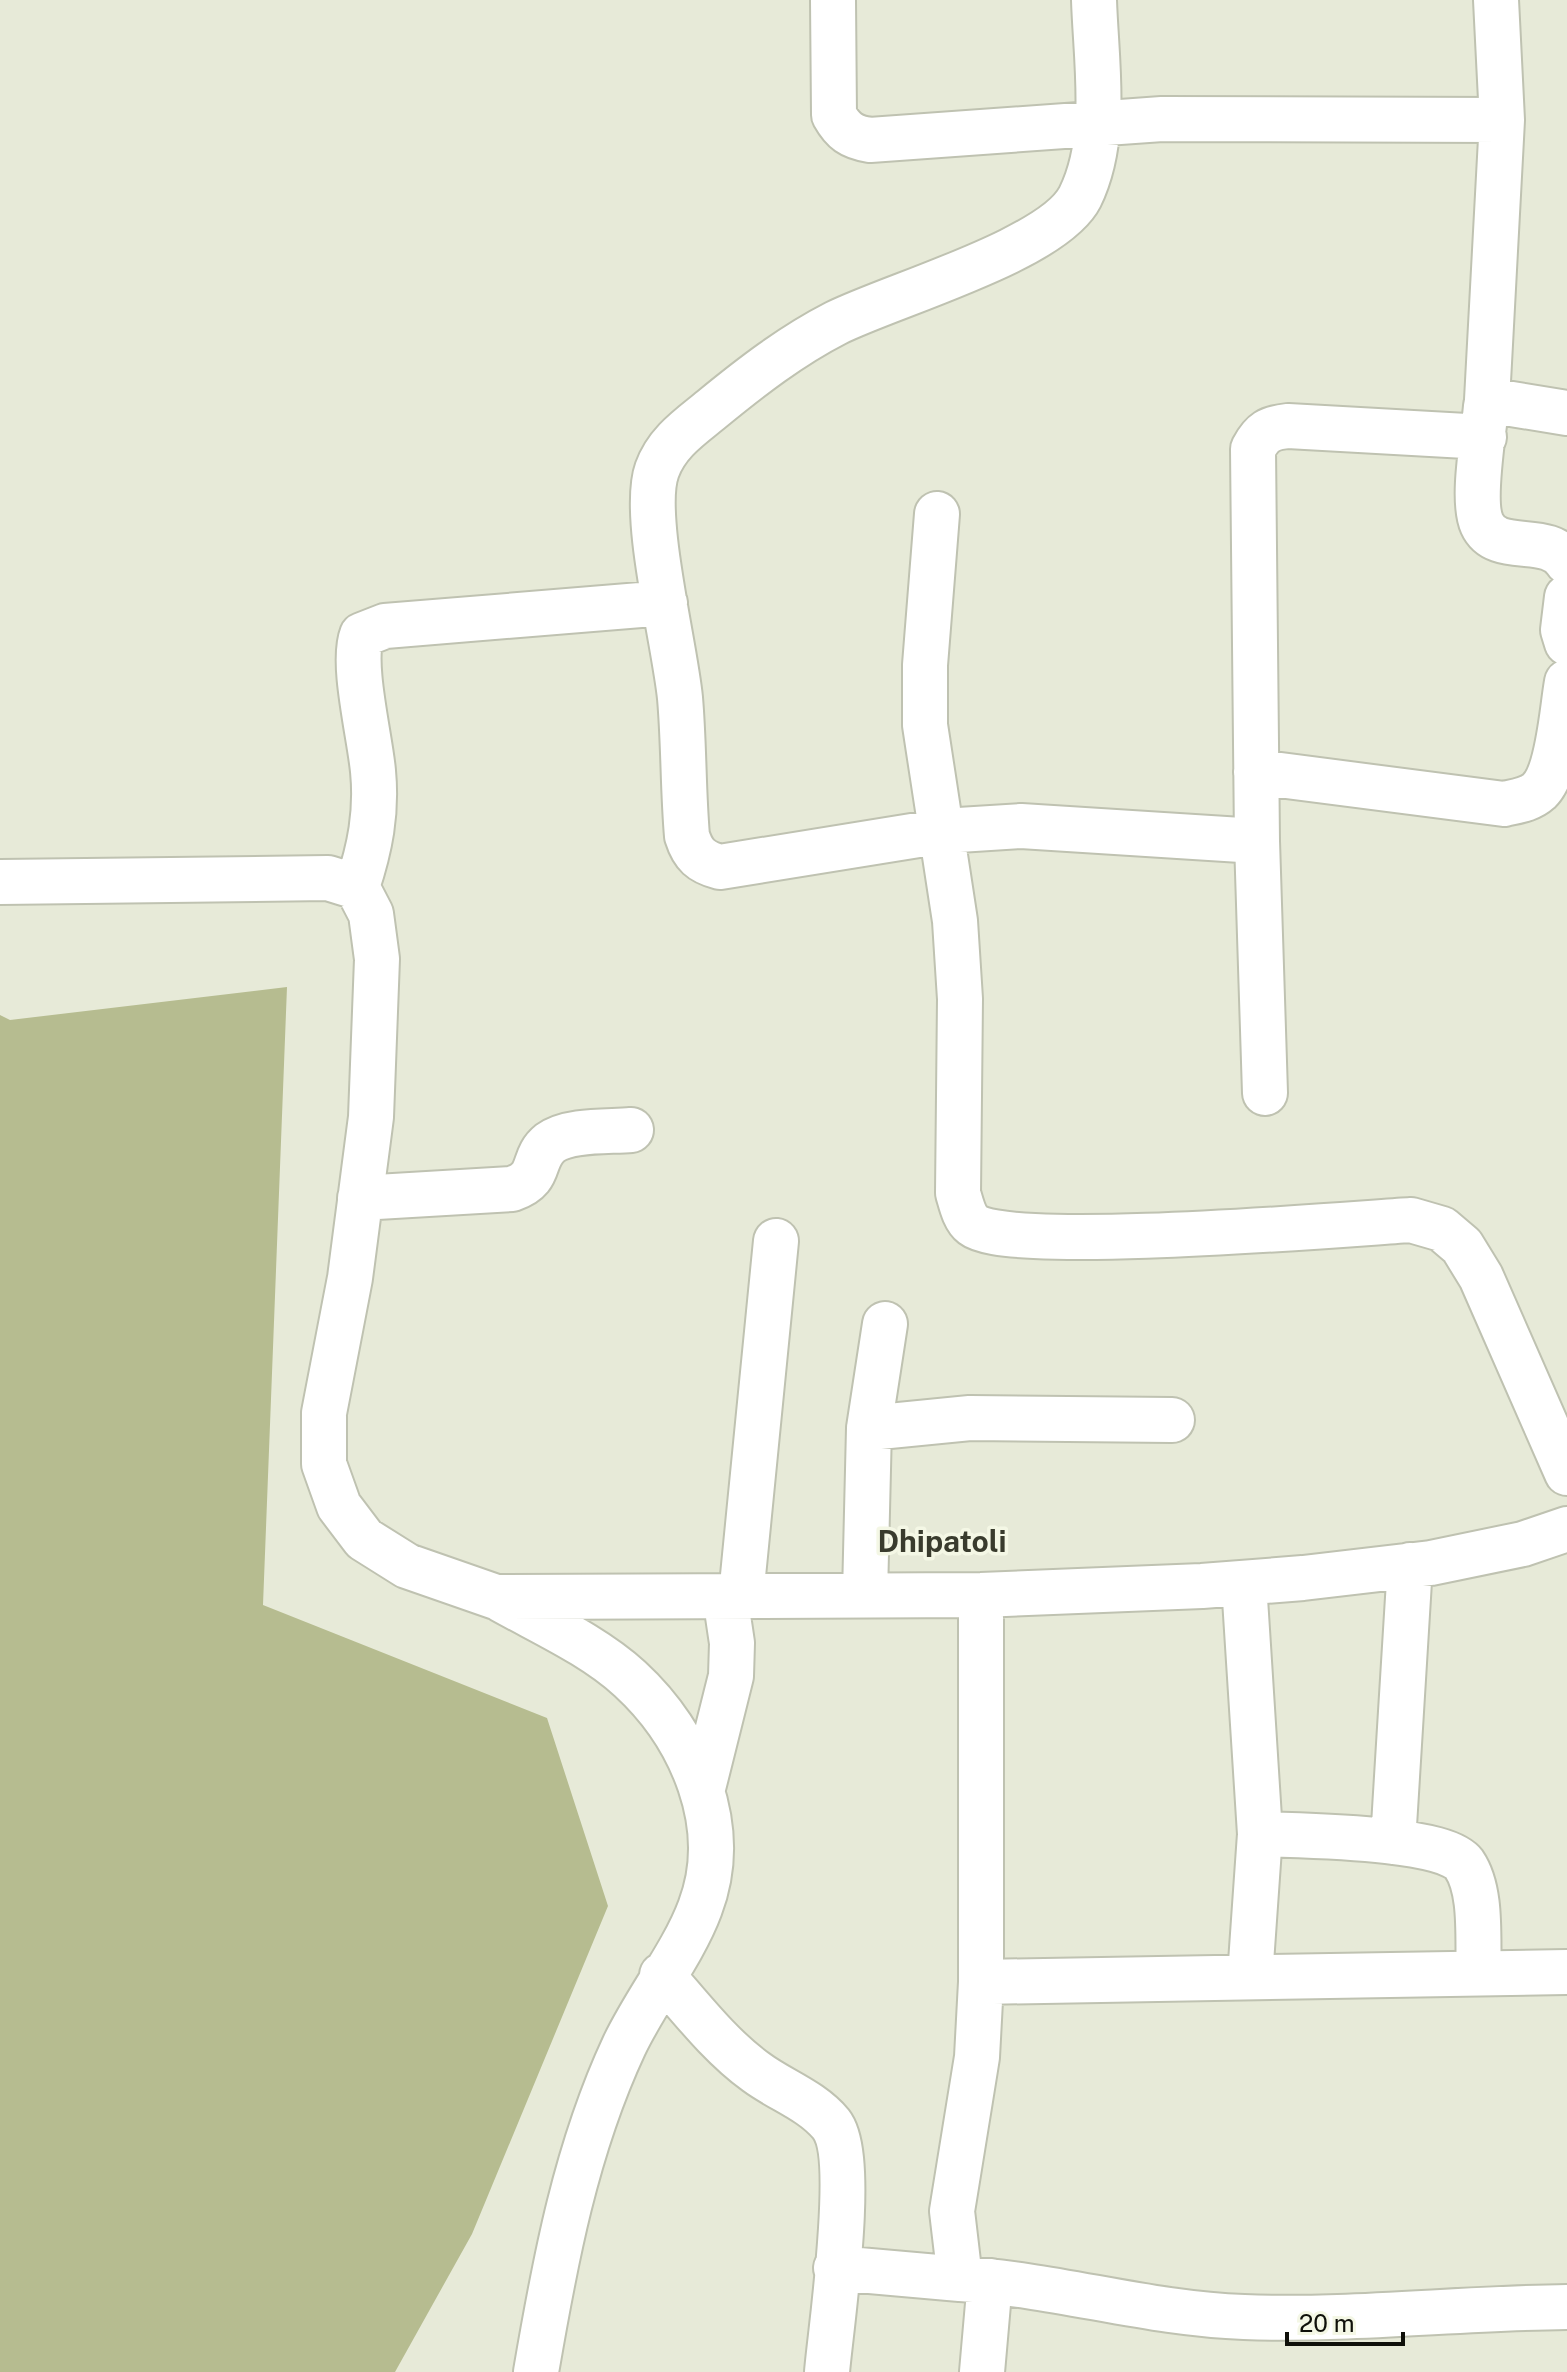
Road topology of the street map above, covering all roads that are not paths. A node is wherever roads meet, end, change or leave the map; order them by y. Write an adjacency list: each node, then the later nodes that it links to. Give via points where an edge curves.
1 (833, 0): 5 (street, via 834,115 853,137)
2 (1094, 0): 5 (street)
3 (1496, 0): 4 (street)
4 (1502, 120): 5 (street, via 1162,119); 7 (street)
5 (1098, 124): 11 (street, via 1093,161 1079,199 1055,223 1013,249 836,323 761,368 669,445 656,473 653,510)
6 (1567, 413): 7 (street)
7 (1485, 418): 9 (street, via 1480,522 1499,540 1549,546); 14 (street, via 1288,426 1270,428 1260,436 1253,449)
8 (937, 514): 15 (street, via 925,725)
9 (1567, 562)
10 (1567, 597): 12 (street)
11 (665, 603): 15 (street, via 680,696 687,836 691,851 703,863 757,863); 18 (street, via 385,626 362,635 359,658 375,822)
12 (1567, 643)
13 (1567, 682): 14 (street, via 1551,774 1526,800 1504,804)
14 (1256, 772): 16 (street)
15 (943, 831): 16 (street, via 1021,826); 26 (street, via 960,999 958,1193 973,1226 1009,1235 1202,1235 1411,1220 1442,1229 1462,1246 1481,1277)
16 (1257, 841): 19 (street)
17 (0, 882): 18 (street, via 328,878)
18 (357, 887): 21 (street, via 371,914 377,959 371,1117)
19 (1265, 1093)
20 (631, 1130): 21 (street, via 552,1142 542,1151 535,1175 512,1189)
21 (360, 1198): 33 (street, via 324,1413 324,1464 339,1506 364,1539 407,1566)
22 (776, 1241): 32 (street)
23 (885, 1324): 25 (street)
24 (1172, 1420): 25 (street, via 984,1418)
25 (869, 1428): 30 (street)
26 (1567, 1473)
27 (1567, 1529): 28 (street, via 1523,1544)
28 (1410, 1565): 29 (street); 36 (street)
29 (1244, 1583): 31 (street); 35 (street)
30 (865, 1595): 31 (street); 32 (street)
31 (981, 1595): 41 (street)
32 (733, 1596): 33 (street); 34 (street, via 731,1676)
33 (496, 1597): 34 (street, via 572,1638 630,1679 675,1734)
34 (703, 1788): 39 (street, via 713,1843 700,1908)
35 (1260, 1834): 36 (street); 40 (street)
36 (1393, 1842): 38 (street, via 1445,1851 1463,1863 1474,1890)
37 (1567, 1972): 38 (street)
38 (1479, 1973): 40 (street)
39 (662, 1975): 42 (street, via 755,2072 808,2104 832,2126 842,2154); 45 (street, via 624,2046 589,2136 557,2249)
40 (1250, 1977): 41 (street)
41 (981, 1982): 43 (street, via 977,2057 952,2211)
42 (836, 2268): 43 (street); 46 (street)
43 (975, 2280): 44 (street, via 1242,2317); 47 (street)
44 (1567, 2307)
45 (536, 2372)
46 (827, 2372)
47 (982, 2372)

